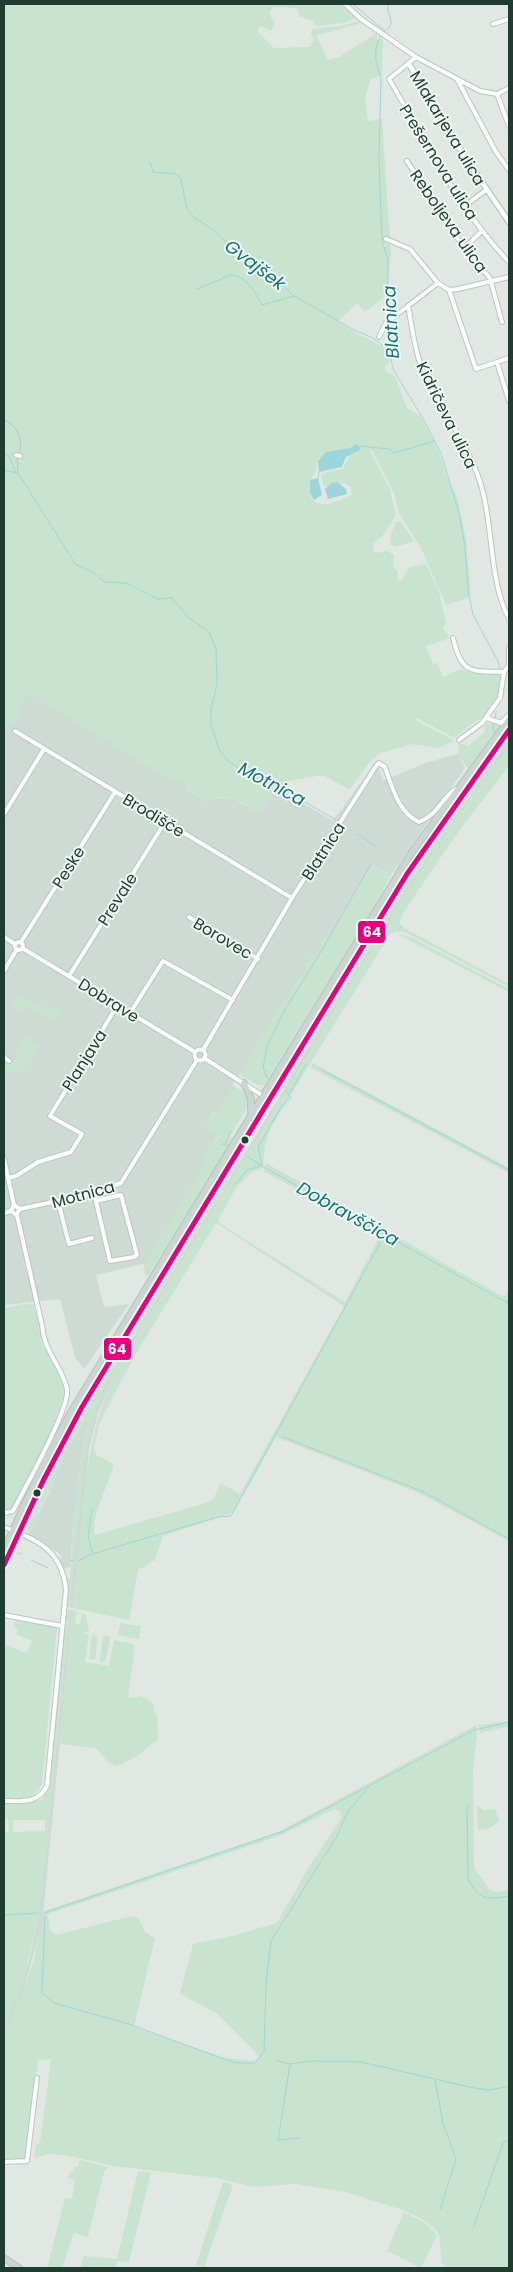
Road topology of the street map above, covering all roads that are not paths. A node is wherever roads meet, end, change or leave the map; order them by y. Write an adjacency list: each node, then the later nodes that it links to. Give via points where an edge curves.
1 (345, 4): 4 (street, Mlakarjeva ulica)
2 (509, 19): 3 (street)
3 (493, 24)
4 (416, 57): 5 (street, Mlakarjeva ulica); 6 (street)
5 (409, 64): 12 (street, Mlakarjeva ulica); 13 (street, Prešernova ulica, via 389,79)
6 (457, 79): 8 (street, via 485,94); 11 (street)
7 (509, 88): 8 (street)
8 (497, 94): 9 (street)
9 (509, 126)
10 (407, 162): 17 (street, Reboljeva ulica)
11 (509, 170)
12 (486, 190): 13 (street); 14 (street, Mlakarjeva ulica)
13 (466, 205): 15 (street, Prešernova ulica)
14 (509, 222)
15 (482, 231): 17 (street); 18 (street, Prešernova ulica)
16 (386, 239): 21 (street, via 410,249)
17 (464, 248): 20 (street, Reboljeva ulica)
18 (509, 262)
19 (509, 277): 20 (street)
20 (491, 282): 22 (street); 24 (street)
21 (438, 283): 22 (street); 23 (street)
22 (449, 290): 27 (street, via 476,369)
23 (408, 306): 25 (street, via 388,322); 29 (street, Kidričeva ulica, via 422,366 462,438 483,492 499,596)
24 (502, 322)
25 (379, 337)
26 (509, 358): 27 (street)
27 (498, 362): 28 (street)
28 (509, 401)
29 (509, 619)
30 (453, 638): 33 (street, via 458,659 463,665 473,670)
31 (509, 648): 32 (street)
32 (509, 665): 33 (street)
33 (504, 672): 35 (street, via 500,698)
34 (509, 715): 35 (street, via 497,723)
35 (489, 719): 39 (street)
36 (509, 720): 41 (main road)
37 (509, 730): 66 (main road, via 407,874)
38 (15, 731): 40 (street, Brodišče)
39 (459, 740)
40 (44, 749): 42 (street, Brodišče); 43 (street)
41 (458, 788): 45 (street, Blatnica, via 434,814 419,822 401,807 385,767 379,763); 65 (main road, via 394,880)
42 (115, 792): 44 (street, Brodišče); 48 (street, Peske)
43 (4, 814)
44 (165, 822): 45 (street, Brodišče); 54 (street, Prevale)
45 (292, 898): 52 (street, Blatnica)
46 (189, 917): 52 (street, Borovec)
47 (4, 937): 49 (street)
48 (21, 942): 49 (street); 50 (street)
49 (15, 944): 51 (street)
50 (22, 948): 51 (street); 54 (street, Dobrave)
51 (17, 950): 53 (street)
52 (258, 959): 55 (street, Blatnica)
53 (4, 970)
54 (69, 976): 56 (street, Dobrave)
55 (233, 1000): 57 (street, via 163,961); 58 (street, Blatnica)
56 (117, 1006): 57 (street, Dobrave); 69 (street, Planjava, via 50,1116 82,1134 70,1152 38,1162)
57 (130, 1013): 59 (street, Dobrave)
58 (203, 1050): 59 (street); 61 (street)
59 (195, 1052): 62 (street)
60 (4, 1058): 63 (street)
61 (204, 1058): 62 (street); 64 (street)
62 (197, 1060): 70 (street, Motnica, via 121,1183)
63 (10, 1061)
64 (244, 1084): 65 (street); 67 (main road, via 251,1099)
65 (263, 1096): 66 (street); 67 (main road)
66 (269, 1099): 81 (main road, via 63,1442)
67 (251, 1115): 81 (main road, via 56,1440)
68 (4, 1159): 69 (street)
69 (8, 1178): 73 (street)
70 (94, 1193): 71 (street); 72 (street, Motnica)
71 (96, 1200): 71 (street, via 110,1261 134,1258 137,1255 121,1195)
72 (58, 1201): 74 (street, Motnica); 78 (street, via 69,1244)
73 (14, 1205): 74 (street); 75 (street)
74 (20, 1209): 77 (street)
75 (11, 1211): 76 (street); 77 (street)
76 (4, 1213)
77 (17, 1214): 79 (street, via 43,1342 68,1392 13,1512)
78 (92, 1238)
79 (4, 1513)
80 (4, 1527): 81 (street)
81 (15, 1532): 82 (main road); 83 (main road); 85 (street, via 56,1556 66,1590)
82 (4, 1550)
83 (4, 1565)
84 (4, 1615): 85 (street)
85 (62, 1626): 86 (street, via 46,1786 38,1798)
86 (4, 1801)
87 (37, 2078): 88 (street, via 27,2161)
88 (4, 2162)
89 (4, 2258): 90 (main road)
90 (17, 2268)

